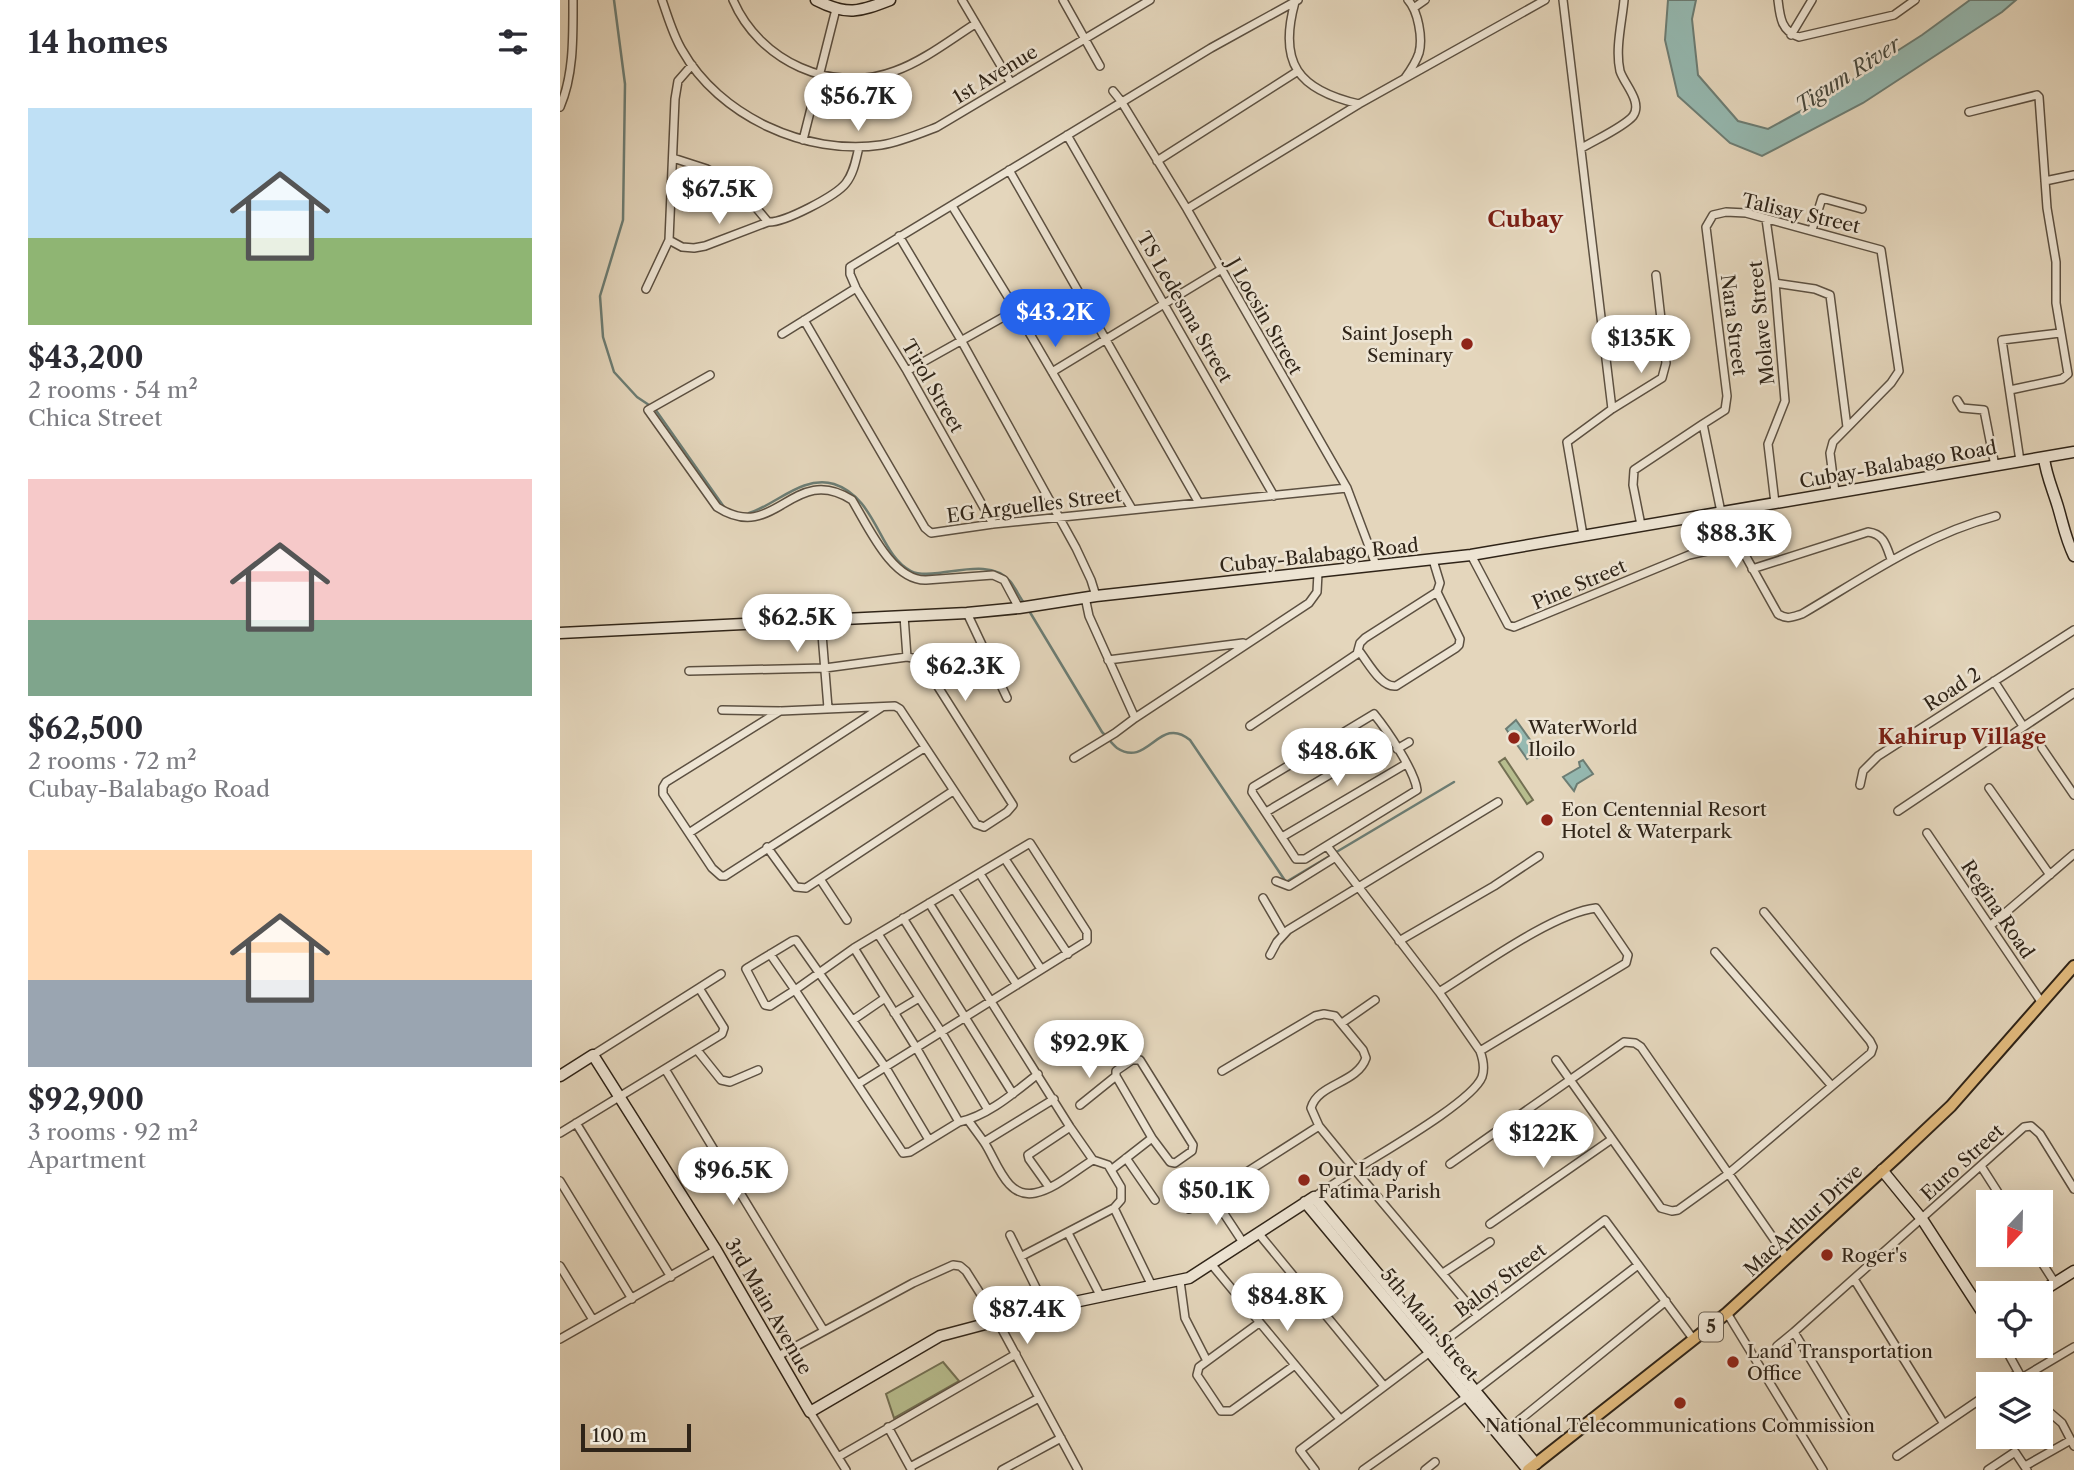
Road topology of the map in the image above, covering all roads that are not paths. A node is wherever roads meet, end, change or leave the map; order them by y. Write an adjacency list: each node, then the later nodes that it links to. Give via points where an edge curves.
1 (573, 0): 32 (street, via 568,84)
2 (662, 0): 23 (street, 1st Avenue)
3 (733, 0): 26 (street, via 741,18 772,50)
4 (816, 0): 19 (street)
5 (890, 0): 19 (street, via 864,10)
6 (962, 0): 20 (street)
7 (1063, 0): 22 (street)
8 (1150, 0): 22 (street, 1st Avenue)
9 (1408, 0): 18 (street)
10 (1425, 0): 18 (street)
11 (1545, 0): 27 (street)
12 (1563, 0): 37 (street)
13 (1624, 0): 37 (street, via 1619,66 1637,105 1628,120)
14 (1778, 0): 21 (street, via 1783,26)
15 (1812, 0): 21 (street)
16 (1915, 0): 21 (street, via 1894,15 1805,37)
17 (1297, 1): 25 (street, via 1288,41); 30 (street)
18 (1415, 7): 27 (street, via 1420,52)
19 (836, 9): 26 (street)
20 (975, 24): 26 (street, via 892,72 863,79); 28 (street)
21 (1791, 35)
22 (1085, 39): 24 (street); 28 (street, 1st Avenue)
23 (692, 65): 35 (street, 1st Avenue, via 718,94 755,121); 38 (street, via 678,81)
24 (1100, 66)
25 (1298, 71): 31 (street, via 1317,90); 39 (street)
26 (819, 74): 35 (street)
27 (1402, 81): 31 (street)
28 (1011, 83): 36 (street, 1st Avenue, via 937,127 906,139)
29 (1113, 92): 30 (street, J Locsin Street)
30 (1121, 101): 34 (street); 39 (street, J Locsin Street)
31 (1359, 104): 44 (street)
32 (560, 107)
33 (1969, 112): 42 (street, via 2039,96)
34 (1068, 135): 40 (street); 57 (street, TS Ledesma Street)
35 (803, 139): 36 (street, 1st Avenue)
36 (859, 147): 48 (street, via 850,176 840,189 785,219)
37 (1582, 148): 69 (street)
38 (673, 158): 48 (street, via 707,169 739,187); 51 (street)
39 (1157, 161): 44 (street, J Locsin Street)
40 (1009, 170): 43 (street); 63 (street)
41 (2074, 175): 42 (street)
42 (2045, 181): 60 (street)
43 (952, 206): 50 (street); 58 (street)
44 (1186, 209): 52 (street, J Locsin Street)
45 (1862, 209): 49 (street, via 1822,198)
46 (1713, 215): 47 (street, Talisay Street, via 1736,212); 70 (street, Nara Street, via 1706,227 1727,396 1725,410)
47 (1766, 219): 49 (street, Talisay Street); 54 (street, Molave Street)
48 (768, 222): 51 (street, via 694,248)
49 (1812, 230): 71 (street, Talisay Street, via 1881,250 1899,371)
50 (899, 236): 55 (street, Tirol Street, via 852,264 849,274); 62 (street)
51 (669, 240): 56 (street)
52 (1220, 270): 57 (street); 76 (street, J Locsin Street)
53 (1656, 275): 69 (street, via 1665,372 1656,383)
54 (1775, 283): 71 (street, via 1830,295); 80 (street, Molave Street, via 1785,401 1768,444)
55 (856, 288): 59 (street); 64 (street, Tirol Street)
56 (646, 289)
57 (1165, 305): 63 (street); 78 (street, TS Ledesma Street)
58 (1016, 310): 62 (street); 65 (street)
59 (804, 320): 61 (street); 85 (street, EG Arguelles Street, via 928,531)
60 (2060, 333): 67 (street, via 2066,377); 67 (street, via 2002,340)
61 (782, 334)
62 (961, 340): 64 (street); 84 (street)
63 (1107, 340): 65 (street); 79 (street)
64 (907, 371): 85 (street, Tirol Street)
65 (1052, 372): 81 (street)
66 (710, 375): 99 (street, via 648,410 712,502 725,512 752,519 807,491 841,493 852,500 905,576 926,580 993,575 1003,580)
67 (2010, 390): 74 (street)
68 (1957, 400): 75 (street, via 1962,408 1984,410)
69 (1612, 409): 87 (street, via 1567,442)
70 (1703, 424): 82 (street); 86 (street, Nara Street, via 1634,470)
71 (1847, 427): 77 (street, via 1830,447)
72 (2074, 452): 73 (street, Cubay-Balabago Road)
73 (2044, 458): 74 (street, Cubay-Balabago Road); 90 (street)
74 (2020, 461): 75 (street, Cubay-Balabago Road)
75 (1995, 466): 77 (street, Cubay-Balabago Road)
76 (1347, 488): 78 (street, EG Arguelles Street); 93 (street, J Locsin Street)
77 (1835, 492): 80 (street, Cubay-Balabago Road)
78 (1274, 496): 79 (street, EG Arguelles Street)
79 (1199, 503): 81 (street, EG Arguelles Street)
80 (1775, 503): 82 (street, Cubay-Balabago Road)
81 (1132, 509): 84 (street, EG Arguelles Street)
82 (1721, 512): 86 (street, Cubay-Balabago Road); 88 (street)
83 (1996, 516): 91 (street, via 1951,530)
84 (1059, 517): 85 (street, EG Arguelles Street); 97 (street)
85 (993, 524)
86 (1641, 525): 87 (street, Cubay-Balabago Road)
87 (1583, 535): 89 (street, Cubay-Balabago Road)
88 (1738, 544): 89 (street, Pine Street, via 1689,555 1514,628 1508,625); 94 (street)
89 (1471, 555): 92 (street, Cubay-Balabago Road)
90 (2074, 556)
91 (1891, 558): 94 (street, via 1882,537 1868,533); 94 (street, via 1791,618 1778,614)
92 (1433, 560): 93 (street, Cubay-Balabago Road); 96 (street, via 1440,583)
93 (1376, 565): 95 (street, Cubay-Balabago Road)
94 (1752, 569)
95 (1318, 573): 97 (street, Cubay-Balabago Road); 105 (street, via 1317,592 1309,603)
96 (1437, 592): 106 (street, via 1365,638); 106 (street, via 1460,645 1391,687)
97 (1096, 596): 98 (street, Cubay-Balabago Road)
98 (1085, 597): 99 (street, Cubay-Balabago Road); 108 (street)
99 (1022, 608): 100 (street, Cubay-Balabago Road)
100 (967, 613): 101 (street, Cubay-Balabago Road); 113 (street)
101 (904, 617): 102 (street, Cubay-Balabago Road); 107 (street)
102 (821, 622): 104 (street, Cubay-Balabago Road); 109 (street)
103 (2074, 630): 111 (street, Road 2)
104 (560, 633)
105 (1247, 642): 108 (street); 118 (street)
106 (1359, 651): 119 (street)
107 (907, 657): 109 (street); 130 (street, via 922,663 1013,805 980,827)
108 (1108, 660): 118 (street)
109 (825, 668): 110 (street); 115 (street)
110 (689, 671)
111 (1994, 681): 120 (street); 128 (street, Road 2, via 1878,756 1864,768)
112 (2074, 693): 120 (street)
113 (1007, 698)
114 (883, 706): 115 (street); 123 (street, via 900,709); 135 (street)
115 (828, 708): 117 (street)
116 (722, 710): 117 (street)
117 (781, 711): 135 (street, via 666,782 663,794)
118 (1135, 718): 126 (street)
119 (1250, 726)
120 (2023, 726): 133 (street)
121 (1390, 739): 125 (street); 134 (street); 134 (street, via 1374,714 1366,717 1254,786 1252,792)
122 (1409, 742): 125 (street)
123 (924, 748): 130 (street); 138 (street)
124 (2042, 748): 131 (street)
125 (1397, 749): 127 (street)
126 (1074, 758)
127 (1406, 764): 137 (street); 139 (street, via 1417,787 1414,793)
128 (1860, 785)
129 (1989, 788): 144 (street)
130 (953, 791): 145 (street)
131 (2074, 795)
132 (1498, 802): 147 (street)
133 (1898, 811)
134 (1266, 812): 137 (street)
135 (689, 832): 138 (street, via 721,876)
136 (1927, 833): 154 (street, Regina Road)
137 (1282, 837): 139 (street, via 1298,860)
138 (767, 847): 145 (street, via 796,887 806,888)
139 (1331, 853): 146 (street, via 1289,886); 147 (street)
140 (2074, 854): 144 (street)
141 (1539, 856): 157 (street)
142 (1005, 859): 143 (street); 161 (street); 161 (street, via 1027,844 1034,847 1089,935)
143 (979, 874): 148 (street); 164 (street)
144 (2050, 875): 154 (street)
145 (820, 879): 153 (street)
146 (1276, 881)
147 (1357, 888): 156 (street); 157 (street)
148 (954, 889): 150 (street); 167 (street)
149 (1263, 898): 156 (street)
150 (929, 902): 152 (street); 174 (street)
151 (1764, 912): 195 (street, via 1870,1041 1867,1058)
152 (903, 918): 155 (street); 177 (street)
153 (848, 920)
154 (1991, 925): 175 (street, Regina Road)
155 (878, 934): 158 (street); 172 (street)
156 (1284, 934): 162 (street)
157 (1399, 941): 170 (street)
158 (854, 948): 165 (street); 171 (street)
159 (1715, 952): 195 (street)
160 (770, 954): 165 (street, via 796,940); 169 (street); 169 (street, via 746,969 765,1005)
161 (1068, 954): 164 (street)
162 (1270, 955)
163 (2074, 966): 175 (main road, MacArthur Drive / 5)
164 (1041, 970): 167 (street)
165 (820, 973): 169 (street); 178 (street)
166 (721, 974): 168 (street)
167 (1017, 985): 174 (street)
168 (699, 988): 182 (street, via 724,1028); 184 (street)
169 (796, 990): 194 (street)
170 (1439, 992): 183 (street); 183 (street, via 1561,919 1587,909 1599,912 1628,955 1626,963)
171 (885, 998): 176 (street); 178 (street)
172 (919, 998): 176 (street); 180 (street)
173 (1375, 1000): 179 (street)
174 (991, 1002): 177 (street); 190 (street)
175 (2042, 1003): 217 (main road, MacArthur Drive / 5, via 1951,1106)
176 (894, 1013): 181 (street)
177 (967, 1018): 180 (street); 196 (street)
178 (853, 1020): 186 (street)
179 (1342, 1023): 189 (street, via 1332,1015 1315,1016); 204 (street, via 1366,1058 1358,1072 1312,1103)
180 (942, 1033): 181 (street); 200 (street)
181 (917, 1049): 186 (street); 202 (street)
182 (697, 1050): 187 (street); 188 (street, via 725,1082)
183 (1480, 1051): 216 (street, via 1483,1072 1468,1097)
184 (593, 1055): 191 (street); 197 (street, 3rd Main Avenue)
185 (1556, 1060): 193 (street)
186 (886, 1068): 194 (street); 209 (street)
187 (665, 1069): 197 (street); 259 (street)
188 (758, 1070)
189 (1222, 1071)
190 (1038, 1074): 196 (street); 198 (street)
191 (560, 1076)
192 (1116, 1076): 199 (street); 207 (street); 207 (street, via 1116,1071 1132,1060 1140,1060 1193,1145 1192,1151 1170,1162)
193 (1570, 1082): 208 (street); 213 (street); 218 (street, via 1624,1042 1635,1042)
194 (858, 1084): 209 (street, via 901,1152 906,1154)
195 (1830, 1085): 218 (street)
196 (1013, 1094): 200 (street)
197 (620, 1096): 203 (street); 235 (street, 3rd Main Avenue)
198 (1054, 1099): 205 (street); 210 (street)
199 (1080, 1105)
200 (988, 1110): 201 (street)
201 (968, 1120): 202 (street); 210 (street)
202 (959, 1122): 209 (street)
203 (576, 1123): 206 (street); 244 (street)
204 (1319, 1126): 216 (street); 223 (street)
205 (1070, 1127): 212 (street); 220 (street, via 1028,1155)
206 (560, 1133)
207 (1152, 1138): 211 (street)
208 (1612, 1139): 218 (street, via 1667,1211 1678,1210); 229 (street)
209 (929, 1140)
210 (984, 1142): 220 (street, via 1011,1187 1029,1193)
211 (1126, 1158): 215 (street); 224 (street)
212 (1093, 1160): 215 (street); 220 (street)
213 (1450, 1164)
214 (1981, 1166): 221 (street, Euro Street, via 2024,1127 2031,1126); 222 (street); 228 (street, Euro Street)
215 (1111, 1170): 226 (street, via 1122,1196)
216 (1355, 1170): 225 (street); 243 (street)
217 (1882, 1170): 228 (street); 237 (main road, MacArthur Drive / 5)
218 (1728, 1174): 237 (street)
219 (560, 1181): 250 (street)
220 (1049, 1187)
221 (2074, 1189)
222 (1996, 1190)
223 (1211, 1194): 227 (street); 234 (street)
224 (1155, 1200)
225 (1310, 1200): 231 (street); 265 (street, 5th Main Street)
226 (1114, 1208): 230 (street); 248 (street)
227 (1189, 1209)
228 (1922, 1219): 245 (street, Euro Street); 252 (street)
229 (1490, 1224)
230 (1068, 1233): 236 (street); 249 (street)
231 (1259, 1234): 234 (street); 271 (street)
232 (1010, 1235): 236 (street)
233 (1490, 1242): 243 (street)
234 (1244, 1244): 238 (street)
235 (716, 1250): 244 (street); 267 (street, 3rd Main Avenue)
236 (1022, 1256): 253 (street)
237 (1787, 1258): 254 (main road, MacArthur Drive / 5)
238 (1212, 1265): 246 (street); 258 (street)
239 (1638, 1265): 251 (street); 255 (street, Baloy Street, via 1605,1220); 272 (street)
240 (560, 1266): 256 (street)
241 (2045, 1267): 247 (street)
242 (2074, 1271): 247 (street)
243 (1443, 1273): 255 (street)
244 (671, 1277): 250 (street)
245 (1854, 1279): 260 (street, Euro Street); 279 (street)
246 (1180, 1281): 248 (street); 268 (street, via 1185,1318)
247 (2055, 1283)
248 (1152, 1286): 249 (street)
249 (1101, 1297): 253 (street)
250 (632, 1299): 256 (street)
251 (1666, 1301): 262 (street); 281 (street)
252 (1976, 1302)
253 (1046, 1308): 257 (street)
254 (1727, 1312): 262 (main road, MacArthur Drive / 5); 296 (street)
255 (1478, 1316): 265 (street, Baloy Street)
256 (593, 1320): 261 (street)
257 (997, 1320): 259 (street, via 966,1271 953,1265); 266 (street); 275 (street, via 940,1336)
258 (1259, 1323): 268 (street); 269 (street)
259 (824, 1331): 267 (street)
260 (1794, 1332): 263 (street, Euro Street); 278 (street)
261 (560, 1339)
262 (1694, 1340): 287 (main road, MacArthur Drive / 5)
263 (1777, 1346)
264 (2074, 1347): 270 (street)
265 (1434, 1349): 271 (street, Baloy Street); 272 (street, 5th Main Street)
266 (1016, 1354): 273 (street); 280 (street)
267 (778, 1356): 275 (street, 3rd Main Avenue)
268 (1207, 1361): 269 (street, via 1198,1375 1226,1412)
269 (1295, 1365): 277 (street)
270 (2033, 1372)
271 (1384, 1386): 277 (street, Baloy Street)
272 (1471, 1393): 281 (street, 5th Main Street); 294 (street)
273 (1039, 1398): 282 (street); 289 (street)
274 (1976, 1402): 279 (street)
275 (810, 1412): 285 (street, 3rd Main Avenue)
276 (2053, 1415): 283 (street)
277 (1340, 1419): 293 (street, Baloy Street, via 1300,1450)
278 (1849, 1423)
279 (1944, 1424): 284 (street)
280 (888, 1427): 285 (street); 289 (street)
281 (1504, 1433): 287 (street, 5th Main Street)
282 (1061, 1438): 291 (street); 292 (street)
283 (2072, 1443): 288 (street)
284 (1897, 1456)
285 (838, 1457): 290 (street, 3rd Main Avenue)
286 (1435, 1462): 295 (street)
287 (1530, 1468)
288 (2026, 1468): 297 (street, via 2015,1452)
289 (911, 1469)
290 (846, 1470)
291 (1002, 1470)
292 (1078, 1470)
293 (1315, 1470)
294 (1363, 1470)
295 (1424, 1470)
296 (1823, 1470)
297 (1988, 1470)

